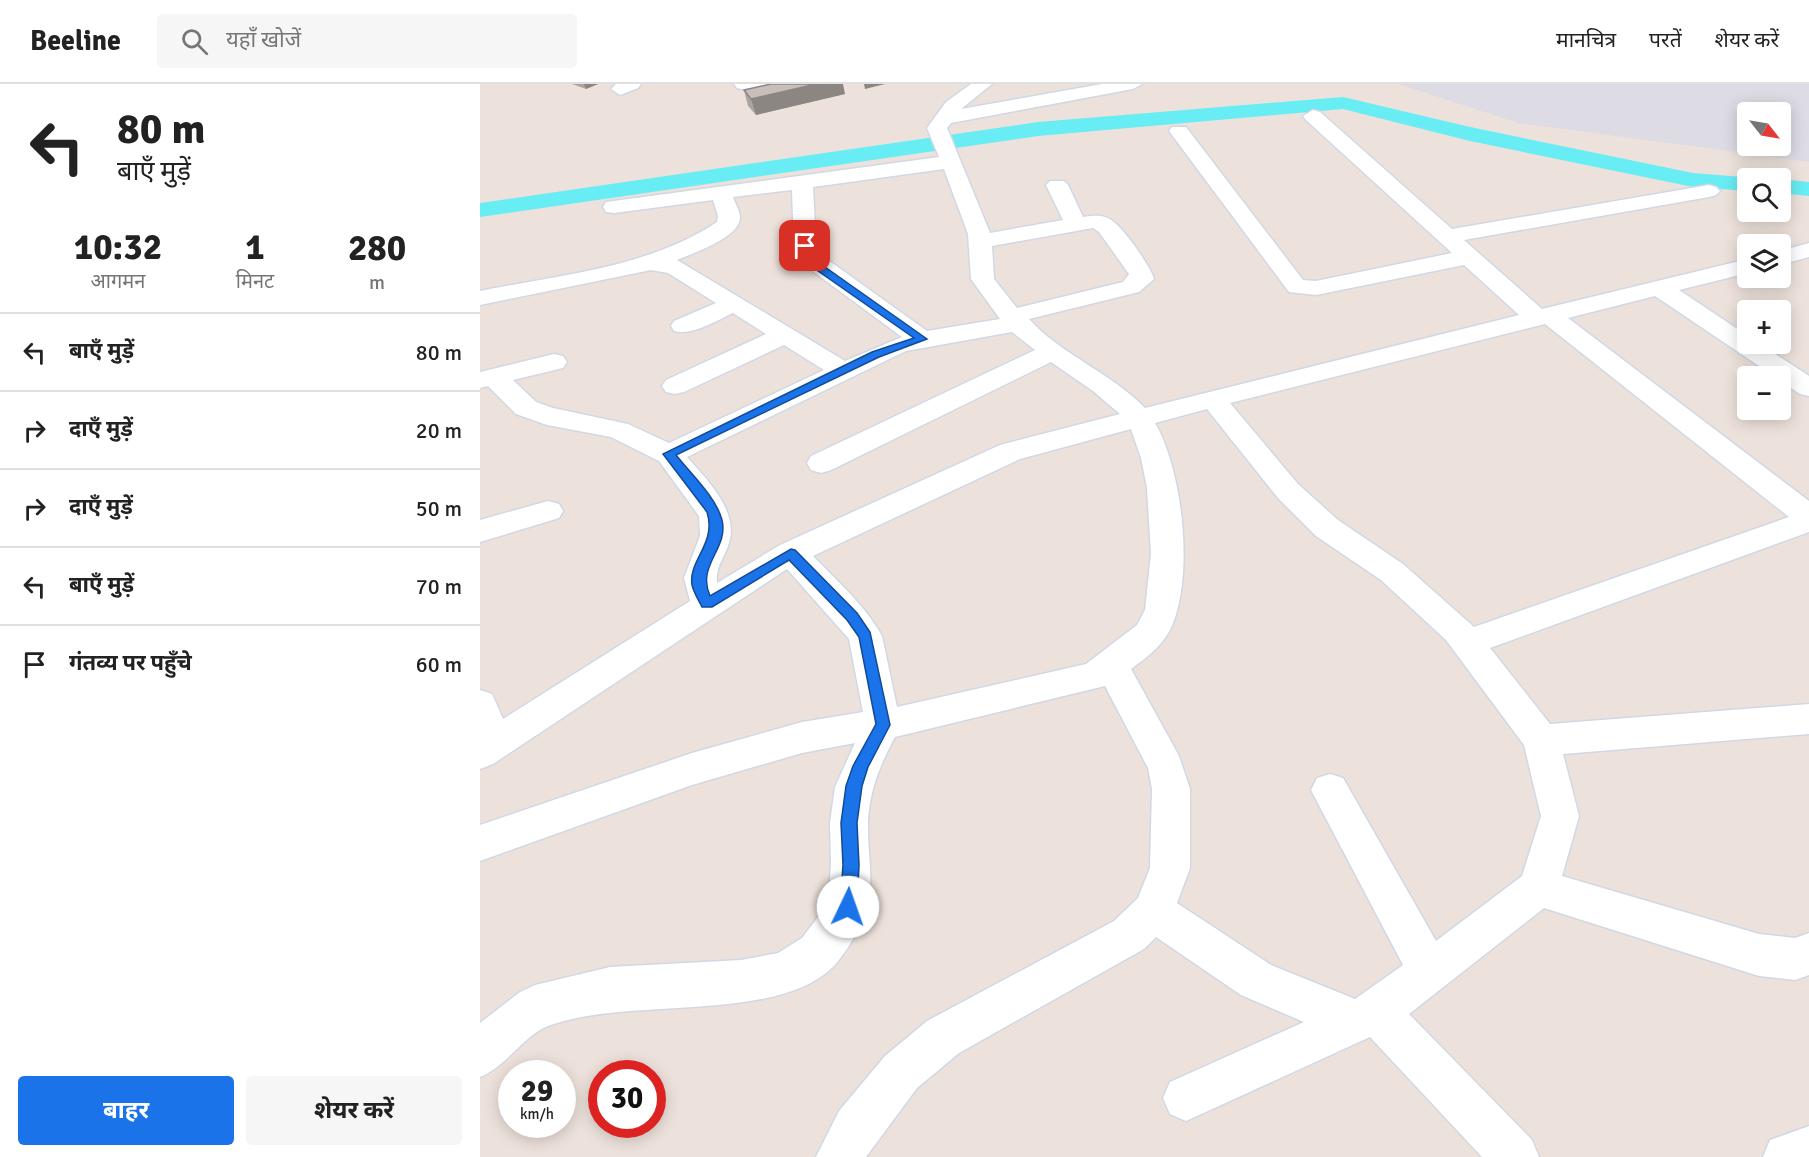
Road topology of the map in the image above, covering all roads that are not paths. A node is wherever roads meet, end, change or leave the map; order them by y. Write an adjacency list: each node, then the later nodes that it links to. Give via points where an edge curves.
1 (743, 84): 2 (street, via 763,88)
2 (779, 84)
3 (983, 84): 6 (street, via 966,94)
4 (1133, 84): 6 (street)
5 (1313, 116): 15 (street)
6 (941, 123): 8 (street)
7 (1179, 131): 19 (street, via 1297,286 1316,288)
8 (949, 158): 9 (street); 16 (street, via 970,202)
9 (802, 182): 12 (street); 29 (street, via 805,240 811,259)
10 (1057, 185): 14 (street)
11 (1709, 191): 15 (street)
12 (722, 192): 13 (street); 20 (street, via 729,216 727,225 705,240)
13 (614, 207)
14 (1075, 223): 16 (street); 26 (street, via 1096,221 1107,226 1142,279 1131,287)
15 (1445, 237): 19 (street)
16 (981, 241): 26 (street, via 982,281)
17 (1809, 250): 18 (street)
18 (1791, 255)
19 (1469, 257): 25 (street)
20 (651, 263): 23 (street); 24 (street, via 675,267)
21 (1737, 269): 22 (street)
22 (1659, 288): 25 (street); 35 (street)
23 (480, 298)
24 (734, 304): 27 (street); 28 (street)
25 (1543, 317): 36 (street); 41 (street)
26 (1016, 320): 29 (street); 30 (street)
27 (683, 326)
28 (785, 335): 32 (street); 34 (street)
29 (922, 339): 32 (street)
30 (1054, 351): 37 (street, via 1097,378); 39 (street)
31 (554, 362): 33 (street)
32 (843, 370): 38 (street)
33 (487, 379): 38 (street, via 526,408 618,430)
34 (675, 386)
35 (1809, 388)
36 (1213, 399): 37 (street); 45 (street, via 1288,491 1327,528 1392,572)
37 (1139, 418): 43 (street, via 1010,452); 46 (street, via 1162,478 1169,569 1163,610 1154,628)
38 (669, 454): 44 (street, via 712,511 716,523 715,539 699,574 699,586)
39 (820, 463)
40 (548, 511): 42 (street)
41 (1809, 519): 45 (street)
42 (480, 531)
43 (791, 553): 44 (street); 49 (street, via 865,636)
44 (707, 604): 51 (street)
45 (1467, 643): 50 (street)
46 (1112, 666): 49 (street, via 1095,676); 55 (street, via 1166,767 1171,789 1170,868)
47 (480, 704): 51 (street)
48 (1809, 719): 50 (street)
49 (883, 725): 53 (street, via 802,736 612,794); 59 (street, via 854,786 849,823 848,907 817,953 785,973 766,978 610,989 535,1007)
50 (1541, 740): 54 (street, via 1560,816)
51 (486, 748)
52 (1330, 790): 57 (street)
53 (480, 843)
54 (1539, 888): 56 (street, via 1759,955 1795,959); 57 (street)
55 (1153, 911): 58 (street, via 1256,980); 62 (street, via 1129,935 943,1037 901,1072 856,1128)
56 (1809, 954)
57 (1430, 972): 58 (street)
58 (1366, 1017): 60 (street); 63 (street)
59 (480, 1055)
60 (1186, 1098)
61 (1809, 1150): 64 (street)
62 (840, 1157)
63 (1515, 1157)
64 (1787, 1157)

